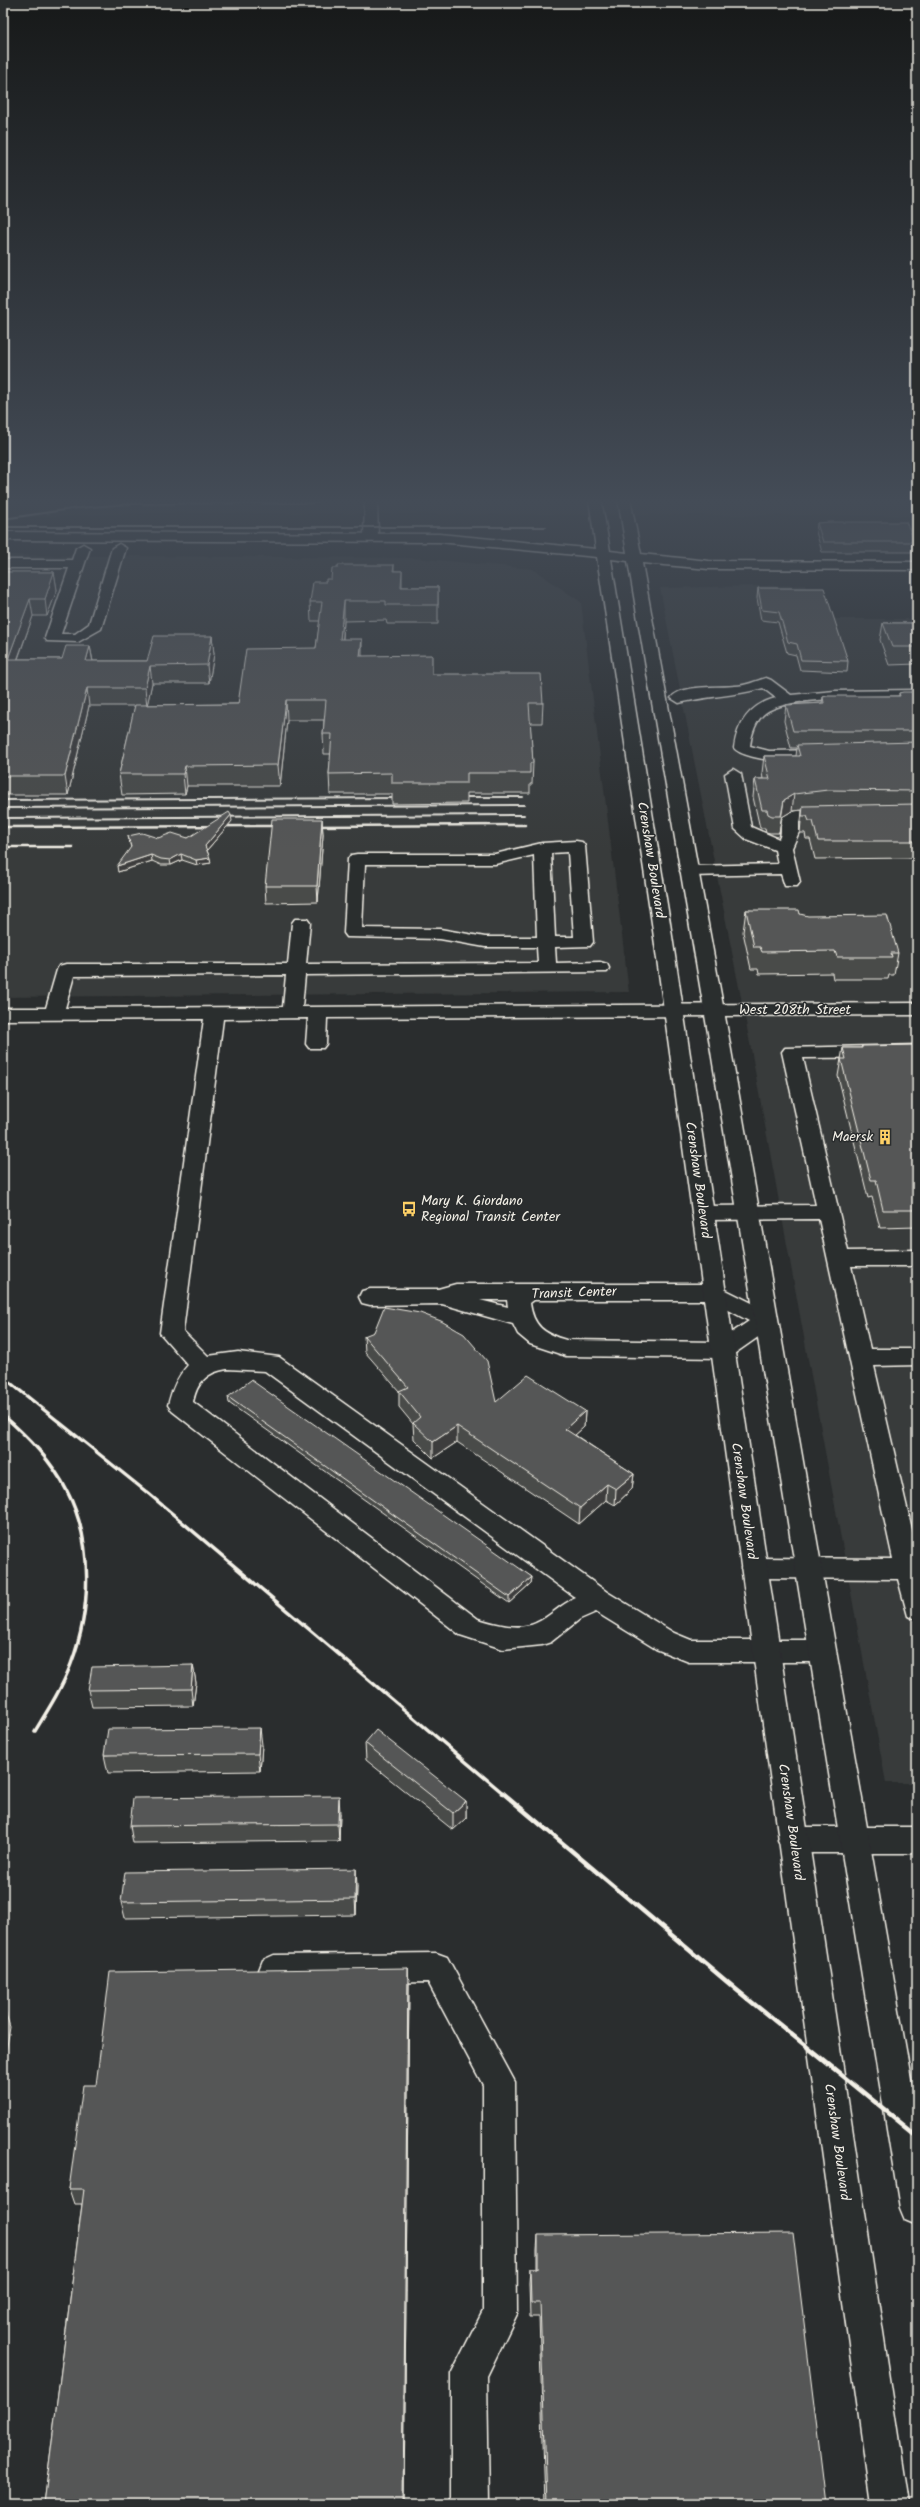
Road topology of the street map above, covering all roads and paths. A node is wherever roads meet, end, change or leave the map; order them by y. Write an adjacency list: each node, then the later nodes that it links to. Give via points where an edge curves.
1 (60, 616): 2 (main road, via 52,638 78,638 96,626)
2 (99, 616)
3 (613, 616): 20 (main road, Crenshaw Boulevard)
4 (644, 616): 6 (main road)
5 (917, 695): 7 (main road)
6 (658, 699): 7 (main road, via 679,698 695,703 729,698 736,691 766,683); 13 (main road)
7 (786, 699): 8 (main road, via 760,710 743,736 742,748 747,753 760,756)
8 (839, 755)
9 (733, 774): 12 (main road, via 743,829 749,835 776,843)
10 (848, 815): 12 (main road, via 802,815 790,819 791,832)
11 (542, 848): 15 (main road); 15 (main road, via 576,846 584,942); 15 (main road, via 495,859 357,859 353,933 440,934 485,942)
12 (783, 848): 13 (main road, via 789,875)
13 (689, 871): 21 (main road)
14 (301, 922): 18 (main road)
15 (546, 942): 16 (main road)
16 (547, 968): 17 (main road); 18 (main road)
17 (600, 968)
18 (296, 969): 22 (main road); 26 (main road, via 66,970)
19 (917, 1009): 21 (main road, West 208th Street)
20 (673, 1010): 21 (main road, West 208th Street); 23 (main road, West 208th Street); 30 (main road, Crenshaw Boulevard)
21 (714, 1010): 31 (main road)
22 (292, 1012): 23 (main road, West 208th Street); 24 (main road, West 208th Street)
23 (318, 1012): 27 (main road)
24 (214, 1013): 26 (main road, West 208th Street); 43 (main road, via 171,1333)
25 (3, 1014): 26 (main road, West 208th Street)
26 (54, 1014)
27 (316, 1044)
28 (917, 1051): 29 (main road, via 792,1052)
29 (828, 1212): 31 (main road); 33 (main road)
30 (703, 1213): 31 (main road); 35 (main road, Crenshaw Boulevard)
31 (748, 1213): 39 (main road)
32 (917, 1258): 33 (main road)
33 (838, 1259): 42 (main road)
34 (529, 1292): 35 (main road, Transit Center); 37 (main road, via 456,1292); 38 (main road, Transit Center, via 518,1300)
35 (714, 1292): 39 (main road, Transit Center); 40 (main road, Crenshaw Boulevard)
36 (370, 1297): 37 (main road)
37 (438, 1297): 38 (main road)
38 (519, 1318): 40 (main road, Transit Center, via 529,1334 547,1344 566,1348)
39 (766, 1320): 40 (main road); 45 (main road)
40 (723, 1350): 44 (main road, Crenshaw Boulevard)
41 (917, 1357): 42 (main road)
42 (861, 1358): 46 (main road)
43 (202, 1366): 47 (main road, via 238,1359 271,1363); 47 (main road, via 188,1380 180,1405 469,1627 503,1638 542,1634 571,1611)
44 (754, 1568): 45 (main road); 49 (main road, Crenshaw Boulevard)
45 (808, 1568): 46 (main road); 50 (main road)
46 (908, 1569): 48 (main road)
47 (598, 1600): 49 (main road, via 664,1641 689,1651)
48 (917, 1608)
49 (766, 1650): 50 (main road); 51 (main road, Crenshaw Boulevard)
50 (822, 1651): 52 (main road)
51 (794, 1840): 52 (main road); 57 (main road, Crenshaw Boulevard)
52 (853, 1840): 53 (main road); 55 (main road)
53 (917, 1840)
54 (247, 1970): 56 (main road, via 436,1967 499,2082 500,2314 469,2374)
55 (917, 2208)
56 (470, 2504)
57 (890, 2504)

